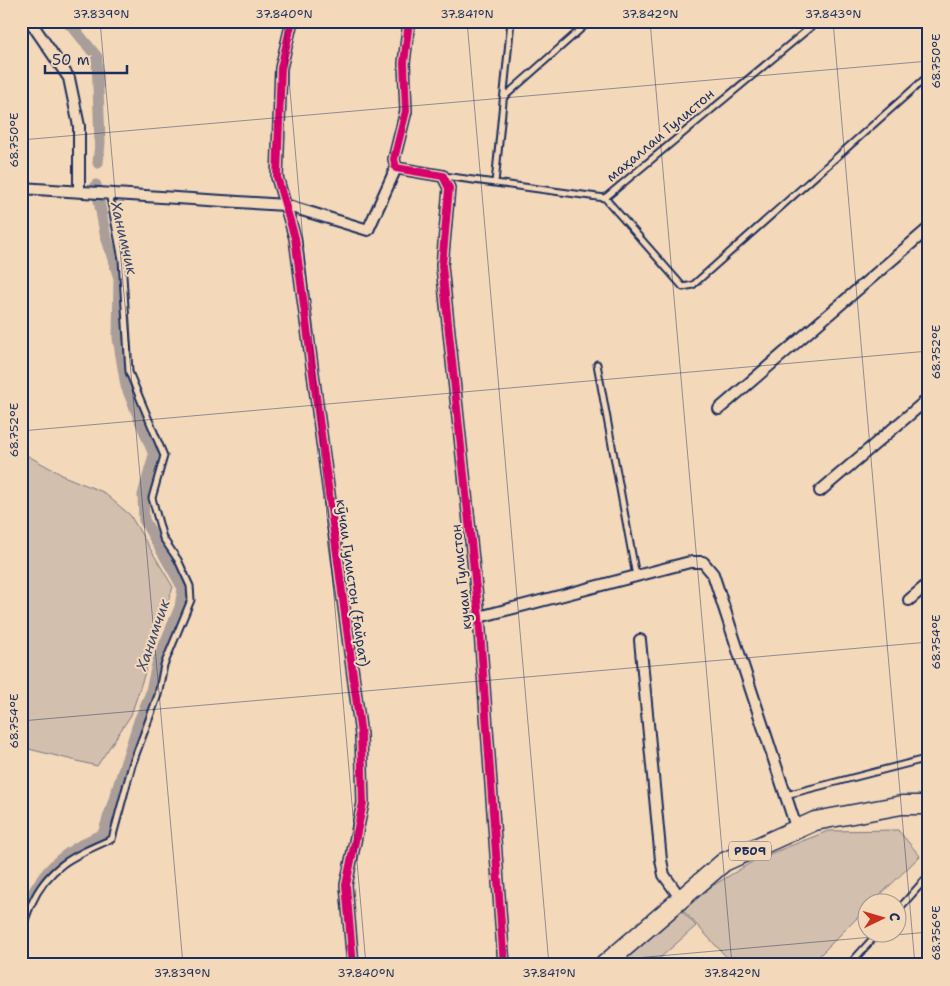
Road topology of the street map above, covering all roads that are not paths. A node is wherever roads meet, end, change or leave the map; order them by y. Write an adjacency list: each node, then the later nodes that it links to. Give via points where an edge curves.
1 (30, 21): 13 (street, via 69,78 79,126)
2 (292, 21): 16 (street, via 281,68 277,178)
3 (409, 21): 9 (street, via 404,62 406,112 394,159)
4 (511, 21): 8 (lane)
5 (590, 21): 8 (lane)
6 (818, 21): 15 (lane, маҳаллаи Гулистон)
7 (929, 75): 15 (lane, via 693,285 684,287)
8 (502, 98): 11 (lane)
9 (396, 168): 10 (street, маҳаллаи Гулистон); 16 (street, via 368,230)
10 (443, 176): 11 (lane, маҳаллаи Гулистон); 25 (street, кучаи Гулистон, via 448,188 442,266)
11 (495, 183): 15 (lane, маҳаллаи Гулистон)
12 (21, 188): 13 (street)
13 (80, 191): 14 (street)
14 (106, 192): 16 (street); 34 (lane, via 122,259 129,372 164,456 152,498 163,538 190,586 191,600 164,665 158,695 132,765 112,839 69,859 51,872 31,905)
15 (605, 198)
16 (285, 205): 36 (street, кӯчаи Гулистон (Ғайрат), via 295,238 361,735 363,803 346,885)
17 (929, 228): 20 (street)
18 (597, 364): 22 (lane)
19 (929, 398): 21 (street)
20 (719, 408)
21 (820, 491)
22 (636, 576): 25 (street); 28 (street, via 690,562 703,562 713,574)
23 (929, 583): 24 (street)
24 (909, 600)
25 (479, 617): 37 (street, кучаи Гулистон)
26 (640, 640): 32 (street, via 660,860 664,875)
27 (929, 758): 28 (lane)
28 (786, 795): 30 (street)
29 (929, 805): 30 (highway, РБ09, via 882,808 815,821)
30 (797, 830): 32 (highway, РБ09, via 724,862)
31 (929, 875): 33 (lane)
32 (681, 899): 38 (highway, РБ09)
33 (908, 899)
34 (21, 930)
35 (868, 944): 39 (lane)
36 (353, 965)
37 (504, 965)
38 (604, 965)
39 (849, 965)

